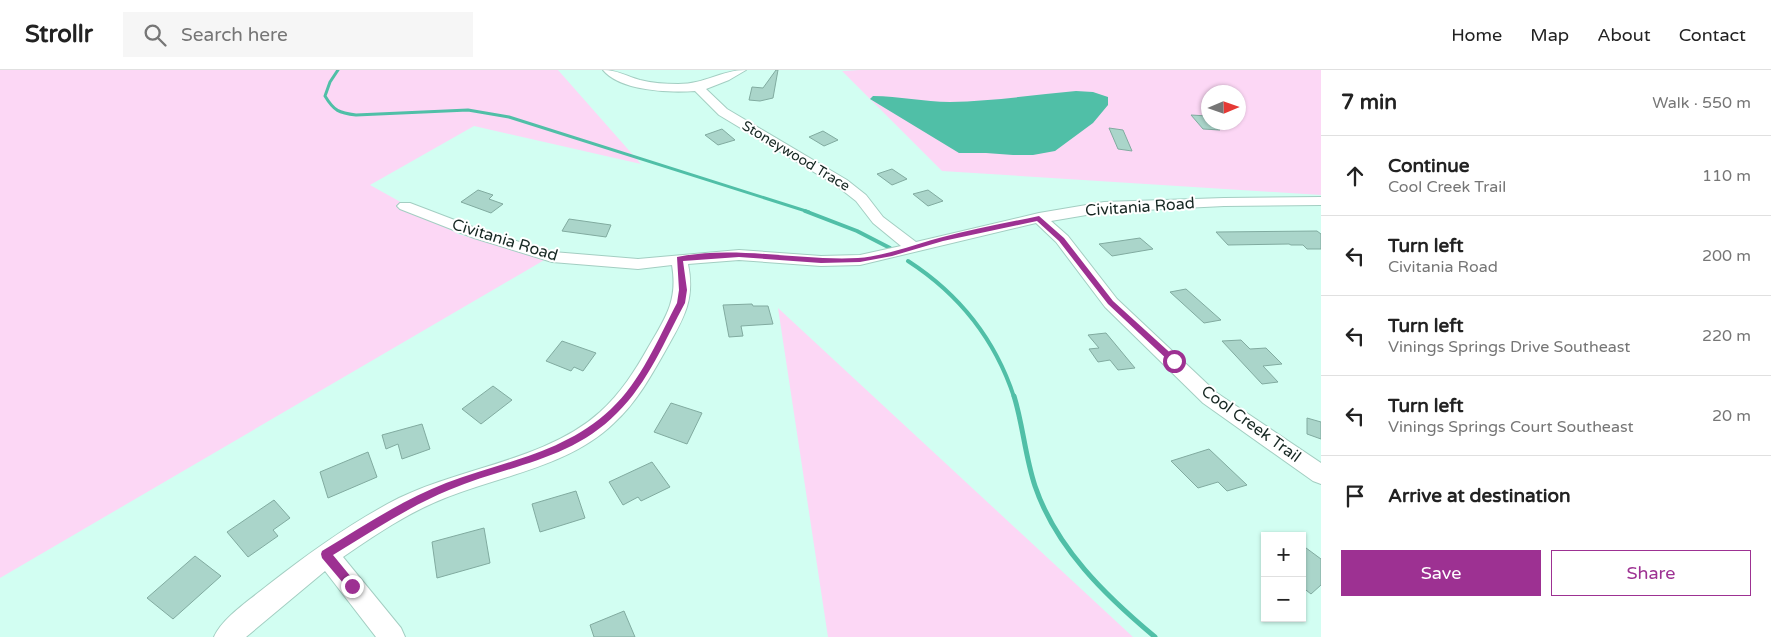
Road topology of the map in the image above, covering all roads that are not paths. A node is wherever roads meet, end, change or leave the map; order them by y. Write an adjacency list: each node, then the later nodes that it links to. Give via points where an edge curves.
1 (610, 70): 3 (street, via 618,76 645,84)
2 (740, 70): 3 (street)
3 (698, 87): 7 (street, Stoneywood Trace, via 723,112 849,188 878,220)
4 (1321, 201): 6 (street, Civitania Road, via 1104,207)
5 (405, 206): 8 (street, Civitania Road, via 480,235 552,257 638,264)
6 (1039, 218): 7 (street, Civitania Road); 9 (street, Cool Creek Trail, via 1062,239 1111,303 1210,398)
7 (914, 248): 8 (street, Civitania Road, via 877,258 843,261 739,255)
8 (679, 259): 10 (street, via 683,290 674,318 628,396 599,424 570,444 548,454 448,486 408,505)
9 (1321, 475)
10 (326, 554): 11 (street); 12 (street)
11 (227, 637)
12 (392, 637)

